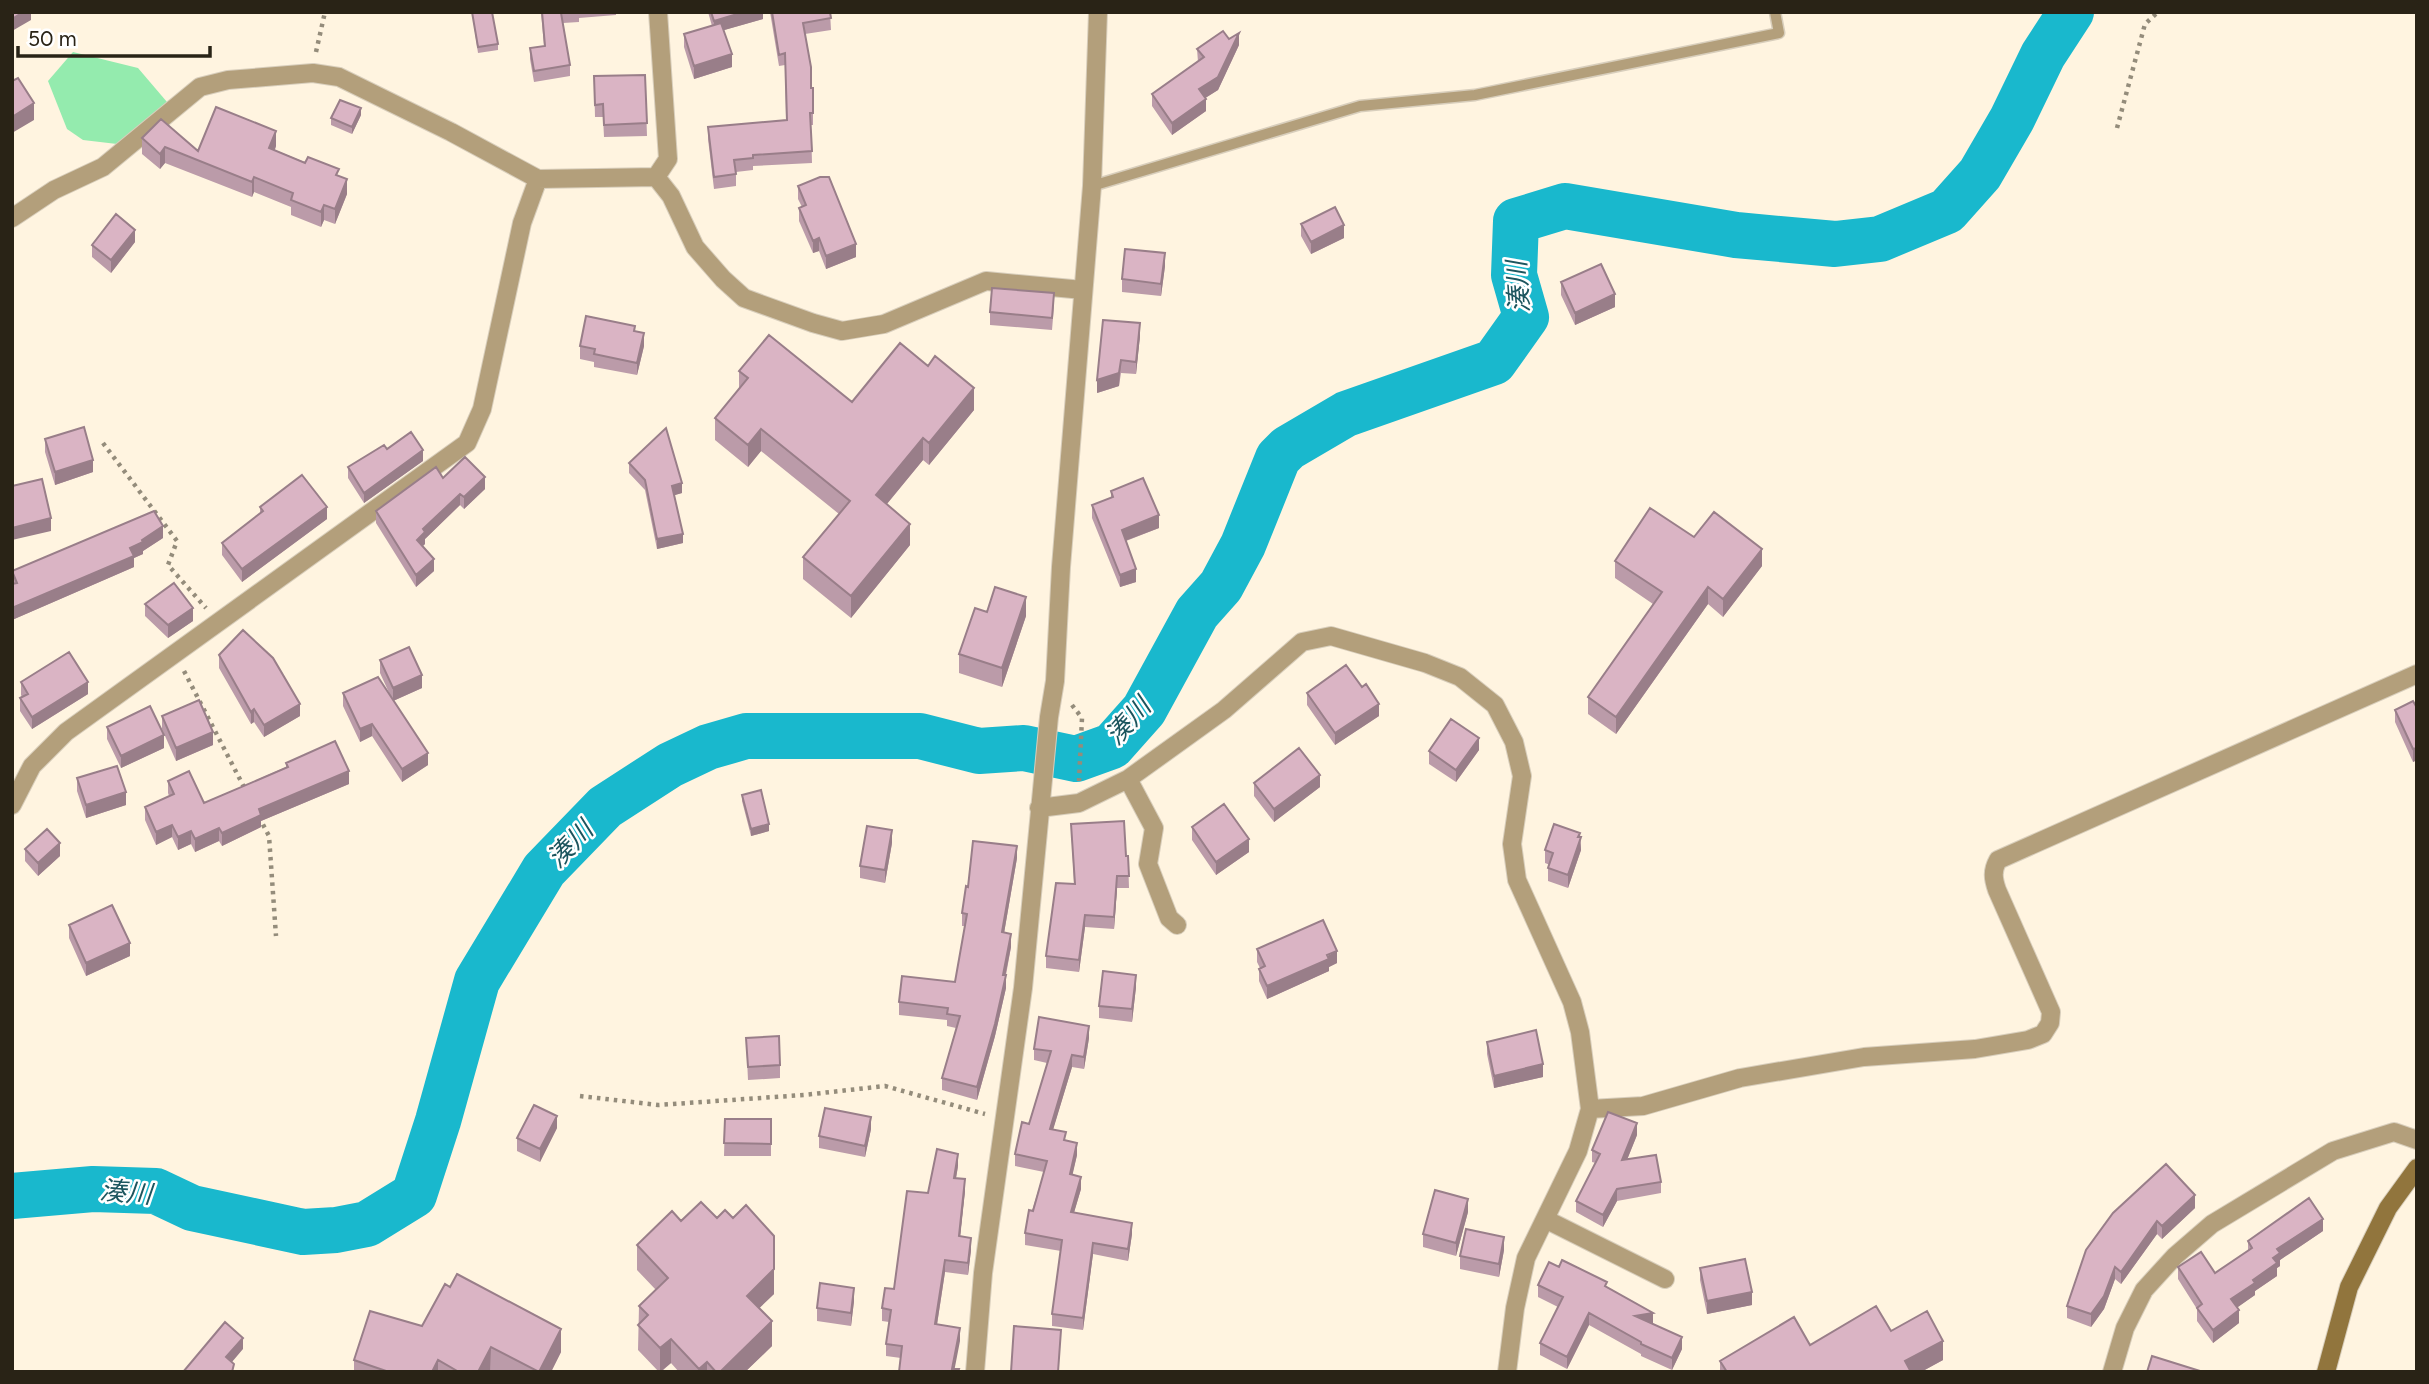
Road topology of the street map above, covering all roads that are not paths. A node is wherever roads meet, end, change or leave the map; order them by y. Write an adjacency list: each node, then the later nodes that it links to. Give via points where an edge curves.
1 (658, 12): 4 (street, via 668,159)
2 (1098, 12): 6 (street)
3 (1774, 12): 6 (lane, via 1779,33 1475,95 1360,106)
4 (656, 177): 5 (street); 8 (street, via 671,196 695,247 744,298 842,331 884,324 986,281)
5 (538, 179): 7 (street, via 339,77 313,73 228,80 200,87 103,167 54,190); 11 (street, via 522,223 482,409 467,443 66,732 32,766)
6 (1092, 186): 8 (street)
7 (12, 218)
8 (1083, 290): 12 (street, via 1055,681)
9 (2417, 674): 14 (street, via 1998,860 1993,877 1997,890 2051,1012 2043,1034 1975,1049 1864,1057 1740,1078 1643,1106)
10 (1128, 779): 12 (street, via 1079,803); 13 (street, via 1154,828 1147,864 1169,918); 14 (street, via 1224,710 1302,642 1331,636 1460,677 1495,705 1514,741 1522,776 1513,844 1517,880 1572,1002)
11 (12, 805)
12 (1040, 808): 19 (street, via 1023,988 983,1273)
13 (1177, 925)
14 (1590, 1109): 17 (street, via 1578,1151)
15 (2417, 1140): 21 (street, via 2393,1132 2333,1151 2212,1224 2144,1290 2125,1328)
16 (2417, 1168): 22 (main road, via 2388,1208 2350,1287)
17 (1545, 1219): 18 (street); 20 (street, via 1526,1258)
18 (1665, 1279)
19 (975, 1372)
20 (1507, 1372)
21 (2112, 1372)
22 (2326, 1372)

